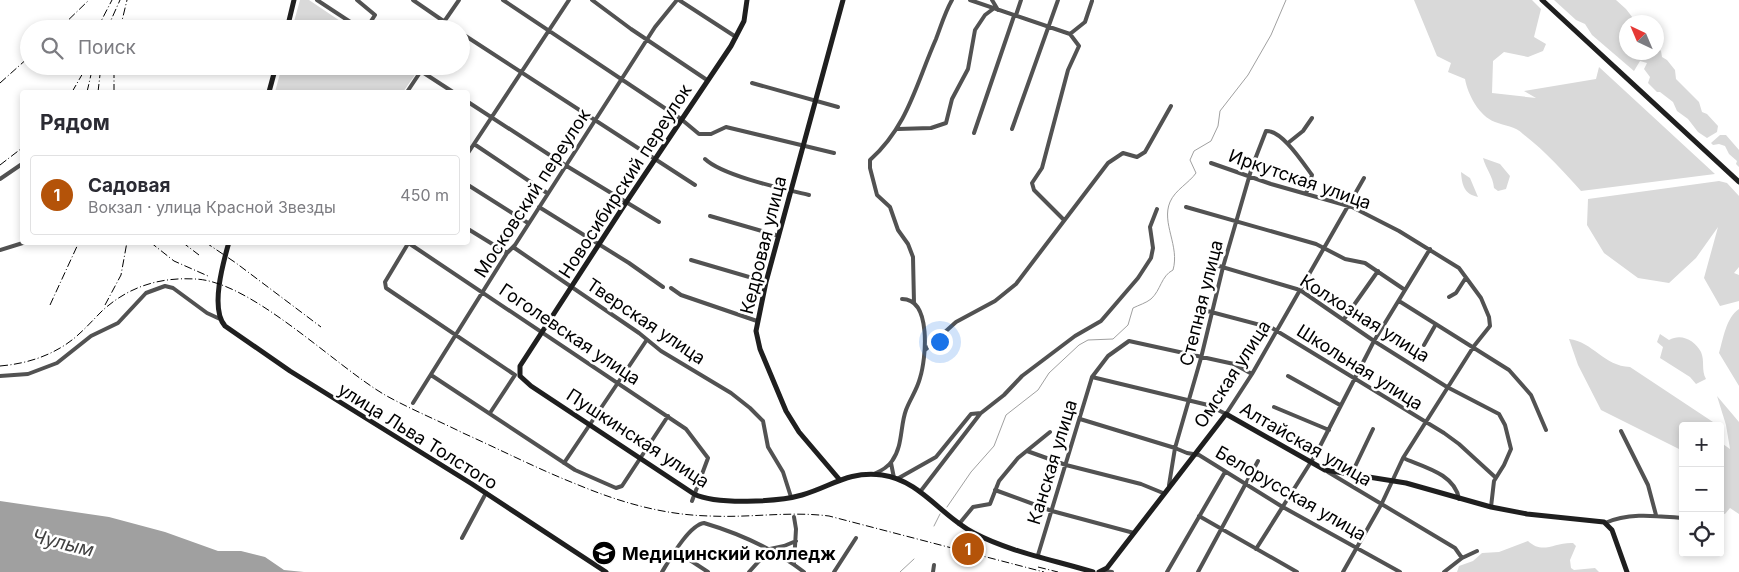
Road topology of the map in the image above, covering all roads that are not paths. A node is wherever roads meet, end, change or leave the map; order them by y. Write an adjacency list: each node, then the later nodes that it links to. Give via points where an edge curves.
1 (294, 0): 21 (street)
2 (317, 0): 22 (street)
3 (357, 0): 23 (street, via 375,15)
4 (413, 0): 24 (street)
5 (459, 0): 25 (street)
6 (503, 0): 27 (street)
7 (569, 0): 27 (street)
8 (592, 0): 31 (street)
9 (678, 0): 29 (street); 31 (street, Московский переулок)
10 (747, 0): 29 (street, Новосибирский переулок, via 746,17)
11 (842, 0): 42 (street, Кедровая улица)
12 (952, 0): 50 (street, via 907,114)
13 (970, 0): 19 (street)
14 (992, 0): 19 (street)
15 (1021, 0): 20 (street)
16 (1058, 0): 26 (street)
17 (1542, 0): 66 (street)
18 (1092, 2): 28 (street, via 1085,22)
19 (995, 9): 20 (street); 50 (street, via 984,15 975,30 968,69 952,99 946,123 931,128)
20 (1015, 15): 26 (street); 52 (street)
21 (288, 20)
22 (347, 20)
23 (372, 20)
24 (443, 20)
25 (445, 20)
26 (1049, 28): 28 (street); 51 (street)
27 (548, 30): 32 (street); 36 (street)
28 (1070, 34): 79 (street, via 1079,46 1068,70 1042,168 1032,183 1034,190)
29 (736, 37): 37 (street, Новосибирский переулок)
30 (470, 39): 32 (street)
31 (648, 40): 36 (street, Московский переулок); 37 (street)
32 (520, 72): 46 (street); 49 (street)
33 (274, 75): 39 (street)
34 (419, 75): 40 (street)
35 (426, 75): 41 (street)
36 (622, 80): 48 (street); 49 (street, Московский переулок)
37 (707, 80): 48 (street, Новосибирский переулок)
38 (752, 83): 42 (street)
39 (270, 90)
40 (408, 90)
41 (450, 90)
42 (816, 101): 45 (street); 55 (street, Кедровая улица)
43 (470, 103): 46 (street)
44 (1171, 106): 79 (street, via 1144,154 1137,157 1123,153 1111,160)
45 (838, 107)
46 (490, 117): 53 (street); 62 (street)
47 (1312, 118): 54 (street)
48 (681, 119): 55 (street, via 697,132 707,134 726,127); 58 (street, Новосибирский переулок)
49 (595, 120): 58 (street); 62 (street, Московский переулок)
50 (898, 128): 110 (street, via 883,149 870,160 870,168 877,195 890,207 913,257)
51 (1012, 129)
52 (974, 133)
53 (474, 144): 56 (street); 70 (street)
54 (1288, 144): 63 (street, Степная улица, via 1271,131 1266,131); 71 (street, via 1312,175)
55 (803, 146): 57 (street); 69 (street, Кедровая улица)
56 (470, 150)
57 (834, 153)
58 (655, 158): 67 (street); 73 (street, Новосибирский переулок)
59 (705, 159): 69 (street, via 712,165)
60 (1211, 163): 63 (street, Иркутская улица)
61 (20, 165): 65 (street)
62 (565, 165): 70 (street, Московский переулок); 73 (street)
63 (1250, 176): 71 (street, Иркутская улица); 81 (street, Степная улица)
64 (1364, 178): 74 (street, Омская улица)
65 (0, 179)
66 (1739, 182)
67 (695, 185)
68 (470, 186): 82 (street)
69 (791, 191): 72 (street); 84 (street, Кедровая улица)
70 (547, 193): 75 (street, Московский переулок)
71 (1306, 194): 74 (street, Иркутская улица)
72 (809, 195)
73 (626, 201): 80 (street); 89 (street, Новосибирский переулок)
74 (1348, 206): 91 (street, Омская улица); 92 (street, Иркутская улица)
75 (539, 207): 82 (street, Московский переулок); 89 (street)
76 (1186, 207): 81 (street)
77 (1157, 209): 140 (street, via 1150,227 1153,251 1138,278 1097,324 1075,336 1022,376)
78 (710, 216): 84 (street)
79 (1064, 220): 124 (street, via 1016,284 994,301 956,322)
80 (659, 222)
81 (1236, 222): 91 (street); 97 (street, Степная улица)
82 (528, 223): 90 (street, Московский переулок)
83 (470, 230): 94 (street)
84 (779, 236): 100 (street, Кедровая улица)
85 (20, 244): 93 (street)
86 (228, 245): 113 (street, via 221,276)
87 (407, 245): 119 (street, Пушкинская улица, via 384,285)
88 (411, 245): 106 (street, Гоголевская улица)
89 (599, 246): 101 (street, Новосибирский переулок); 102 (street)
90 (513, 247): 94 (street, Московский переулок); 101 (street, Тверская улица)
91 (1326, 248): 98 (street); 104 (street, Омская улица)
92 (1430, 249): 99 (street, Иркутская улица, via 1459,268); 105 (street)
93 (0, 250)
94 (506, 253): 106 (street, Московский переулок)
95 (692, 260): 100 (street)
96 (1212, 264): 97 (street, Колхозная улица)
97 (1223, 267): 104 (street, Колхозная улица); 112 (street, Степная улица)
98 (1378, 271): 105 (street); 114 (street)
99 (1465, 279): 107 (street); 123 (street, Иркутская улица, via 1480,296 1489,317 1490,326)
100 (766, 282): 115 (street, Кедровая улица)
101 (571, 287): 117 (street, Новосибирский переулок); 120 (street, Тверская улица)
102 (663, 287)
103 (672, 288): 115 (street, via 681,296)
104 (1300, 290): 114 (street, Колхозная улица); 118 (street, Омская улица)
105 (1406, 290): 109 (street)
106 (483, 292): 117 (street, Гоголевская улица); 119 (street, Московский переулок)
107 (1450, 297)
108 (902, 299): 110 (street)
109 (1399, 301): 116 (street); 121 (street)
110 (914, 303): 124 (street, via 925,328)
111 (1196, 308): 112 (street, Школьная улица)
112 (1212, 313): 118 (street, Школьная улица, via 1269,327); 125 (street, Степная улица)
113 (220, 318): 129 (street, via 165,286 146,293 118,323 91,336 58,363 28,374); 173 (street, улица Льва Толстого, via 225,326 290,371)
114 (1344, 319): 121 (street, Колхозная улица)
115 (758, 321): 167 (street, Кедровая улица, via 756,334 760,349 786,412)
116 (1436, 324): 122 (street); 123 (street)
117 (542, 332): 126 (street, Новосибирский переулок); 133 (street, Гоголевская улица)
118 (1277, 332): 127 (street, Омская улица); 132 (street, Школьная улица)
119 (456, 337): 126 (street, Пушкинская улица); 128 (street, Московский переулок)
120 (646, 341): 133 (street); 176 (street, Тверская улица, via 731,393 762,419 768,447 783,472)
121 (1374, 341): 132 (street); 134 (street, Колхозная улица)
122 (1424, 345)
123 (1474, 346): 134 (street); 148 (street, via 1509,370 1531,395)
124 (925, 350): 157 (street, via 921,375 906,409 899,446)
125 (1201, 358): 127 (street, via 1238,365); 131 (street, via 1128,341 1108,356); 135 (street, Степная улица)
126 (517, 374): 139 (street, Новосибирский переулок); 145 (street, Пушкинская улица)
127 (1252, 374): 141 (street, Омская улица)
128 (432, 375): 136 (street, Московский переулок); 139 (street)
129 (0, 376)
130 (1288, 376): 137 (street)
131 (1092, 377): 135 (street, Алтайская улица); 143 (street, Канская улица)
132 (1354, 378): 137 (street); 144 (street, Школьная улица)
133 (618, 382): 142 (street, Гоголевская улица); 145 (street)
134 (1447, 387): 144 (street); 165 (street, Колхозная улица, via 1496,413 1505,426 1511,449)
135 (1189, 402): 141 (street, Алтайская улица, via 1208,405); 151 (street, Степная улица)
136 (413, 403)
137 (1340, 405): 147 (street)
138 (1274, 406): 147 (street)
139 (490, 413): 159 (street)
140 (980, 414): 166 (street, via 971,414 934,459); 172 (street)
141 (1226, 414): 153 (street, Омская улица); 158 (street, Алтайская улица)
142 (668, 416): 154 (street); 175 (street, Гоголевская улица, via 689,432 708,458)
143 (1080, 420): 151 (street, Белорусская улица); 160 (street, Канская улица)
144 (1424, 423): 155 (street); 165 (street, Школьная улица, via 1459,444)
145 (591, 425): 154 (street, Пушкинская улица); 159 (street)
146 (1373, 429): 164 (street)
147 (1329, 430): 158 (street)
148 (1546, 430)
149 (1621, 431): 183 (street, via 1648,485)
150 (1050, 432): 152 (street)
151 (1175, 448): 153 (street, Белорусская улица); 169 (street, Степная улица)
152 (1027, 451): 160 (street); 171 (street, via 1019,456)
153 (1194, 454): 162 (street, Белорусская улица); 169 (street, Омская улица)
154 (640, 457): 159 (street, via 620,487 616,488); 175 (street, Пушкинская улица)
155 (1403, 458): 168 (street); 177 (street, via 1451,480)
156 (1258, 461): 170 (street)
157 (891, 462): 163 (street); 166 (street)
158 (1310, 462): 161 (street, Алтайская улица); 180 (street)
159 (564, 463)
160 (1066, 466): 174 (street, via 1141,484); 182 (street, Канская улица)
161 (1325, 470): 164 (street); 179 (street, Алтайская улица)
162 (1225, 472): 170 (street, Белорусская улица); 184 (street)
163 (872, 475): 166 (street, Пушкинская улица); 167 (street, Пушкинская улица)
164 (1351, 475): 168 (street)
165 (1495, 477): 181 (street)
166 (896, 478): 172 (street)
167 (839, 479): 176 (street, Пушкинская улица)
168 (1391, 480): 177 (street); 179 (street)
169 (1169, 485): 174 (street, Омская улица)
170 (1246, 485): 180 (street, Белорусская улица); 189 (street)
171 (995, 490): 182 (street); 188 (street, via 990,504 973,507)
172 (920, 492): 188 (street)
173 (486, 493): 191 (street); 204 (street, улица Льва Толстого)
174 (1163, 493): 190 (street, Омская улица)
175 (694, 494): 176 (street, Пушкинская улица, via 724,502); 178 (street)
176 (791, 497)
177 (1459, 499): 181 (street)
178 (692, 501)
179 (1382, 503): 194 (street); 200 (street, Алтайская улица, via 1455,548)
180 (1281, 506): 194 (street, Белорусская улица); 196 (street)
181 (1491, 507): 187 (street, via 1542,517)
182 (1052, 511): 190 (street); 199 (street, Канская улица)
183 (1656, 515): 186 (street); 187 (street, via 1615,518)
184 (1199, 516): 189 (street); 213 (street)
185 (794, 518): 193 (street)
186 (1679, 518)
187 (1606, 523): 219 (street, via 1616,539)
188 (959, 524): 199 (street, via 982,537)
189 (1222, 528): 196 (street); 214 (street)
190 (1134, 533): 203 (street, Омская улица)
191 (462, 538)
192 (856, 538): 209 (street)
193 (796, 541): 195 (street); 201 (street)
194 (1357, 548): 216 (street); 217 (street, Белорусская улица)
195 (770, 549): 197 (street, via 734,532 704,523 693,529); 201 (street); 207 (street)
196 (1256, 549): 215 (street)
197 (676, 551): 205 (street); 206 (street)
198 (1477, 551): 200 (street)
199 (1038, 555): 211 (street)
200 (1462, 558): 218 (street)
201 (794, 564): 208 (street)
202 (934, 565): 210 (street)
203 (1101, 571): 212 (street)
204 (606, 572)
205 (662, 572)
206 (708, 572)
207 (749, 572)
208 (804, 572)
209 (834, 572)
210 (933, 572)
211 (1093, 572)
212 (1112, 572)
213 (1167, 572)
214 (1198, 572)
215 (1297, 572)
216 (1343, 572)
217 (1400, 572)
218 (1444, 572)
219 (1627, 572)

